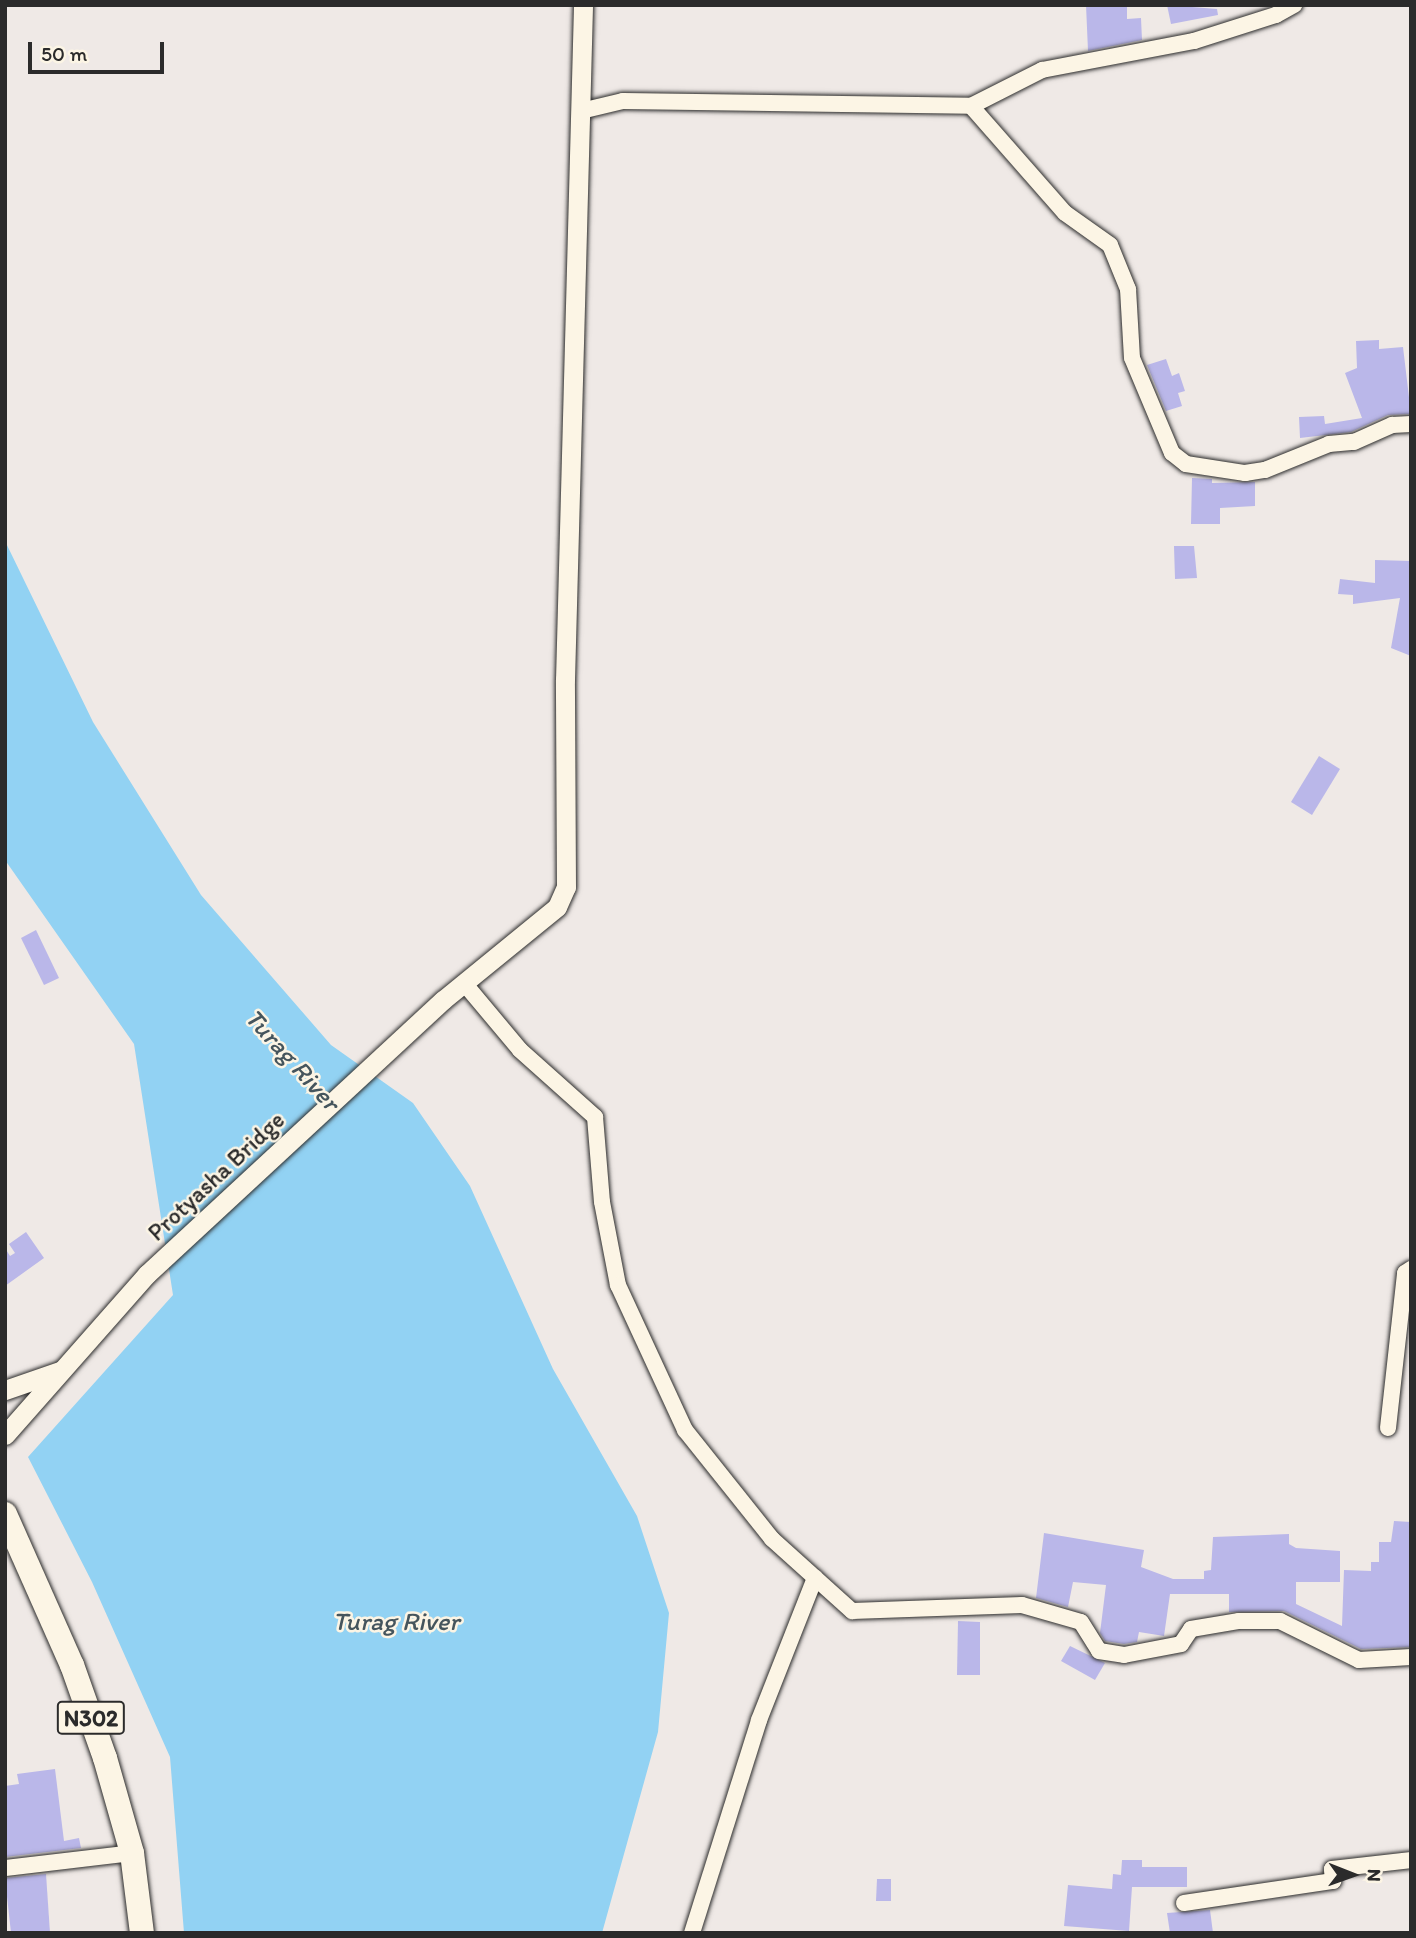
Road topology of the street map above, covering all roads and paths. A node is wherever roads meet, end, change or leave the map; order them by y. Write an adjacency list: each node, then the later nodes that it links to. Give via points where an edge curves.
1 (583, 5): 4 (street, Protyasha Bridge)
2 (1294, 5): 3 (street, via 1194,41 1042,70)
3 (971, 106): 4 (street, via 623,101); 5 (street, via 1065,213 1110,245 1128,289 1132,358 1172,453 1186,464 1245,474 1329,444 1354,442 1392,425)
4 (581, 111): 6 (street, Protyasha Bridge, via 565,680 566,887 557,907)
5 (1411, 424)
6 (464, 983): 8 (street, Protyasha Bridge, via 147,1274); 13 (street, via 520,1050 595,1117 602,1202 618,1285 685,1430 772,1539)
7 (1411, 1269): 10 (street, via 1405,1273)
8 (61, 1371): 9 (street); 11 (street, Protyasha Bridge)
9 (5, 1390)
10 (1388, 1428)
11 (5, 1435)
12 (5, 1514): 15 (highway, N302, via 72,1665 106,1758)
13 (815, 1578): 14 (street, via 852,1611 1022,1605 1064,1615 1081,1622 1099,1651 1124,1655 1181,1644 1191,1629 1255,1619 1280,1621 1359,1660); 20 (street, via 755,1733)
14 (1411, 1657)
15 (132, 1853): 17 (street); 19 (highway, N302)
16 (1411, 1860): 18 (street, via 1332,1869 1333,1881)
17 (5, 1868)
18 (1184, 1903)
19 (142, 1933)
20 (692, 1933)

